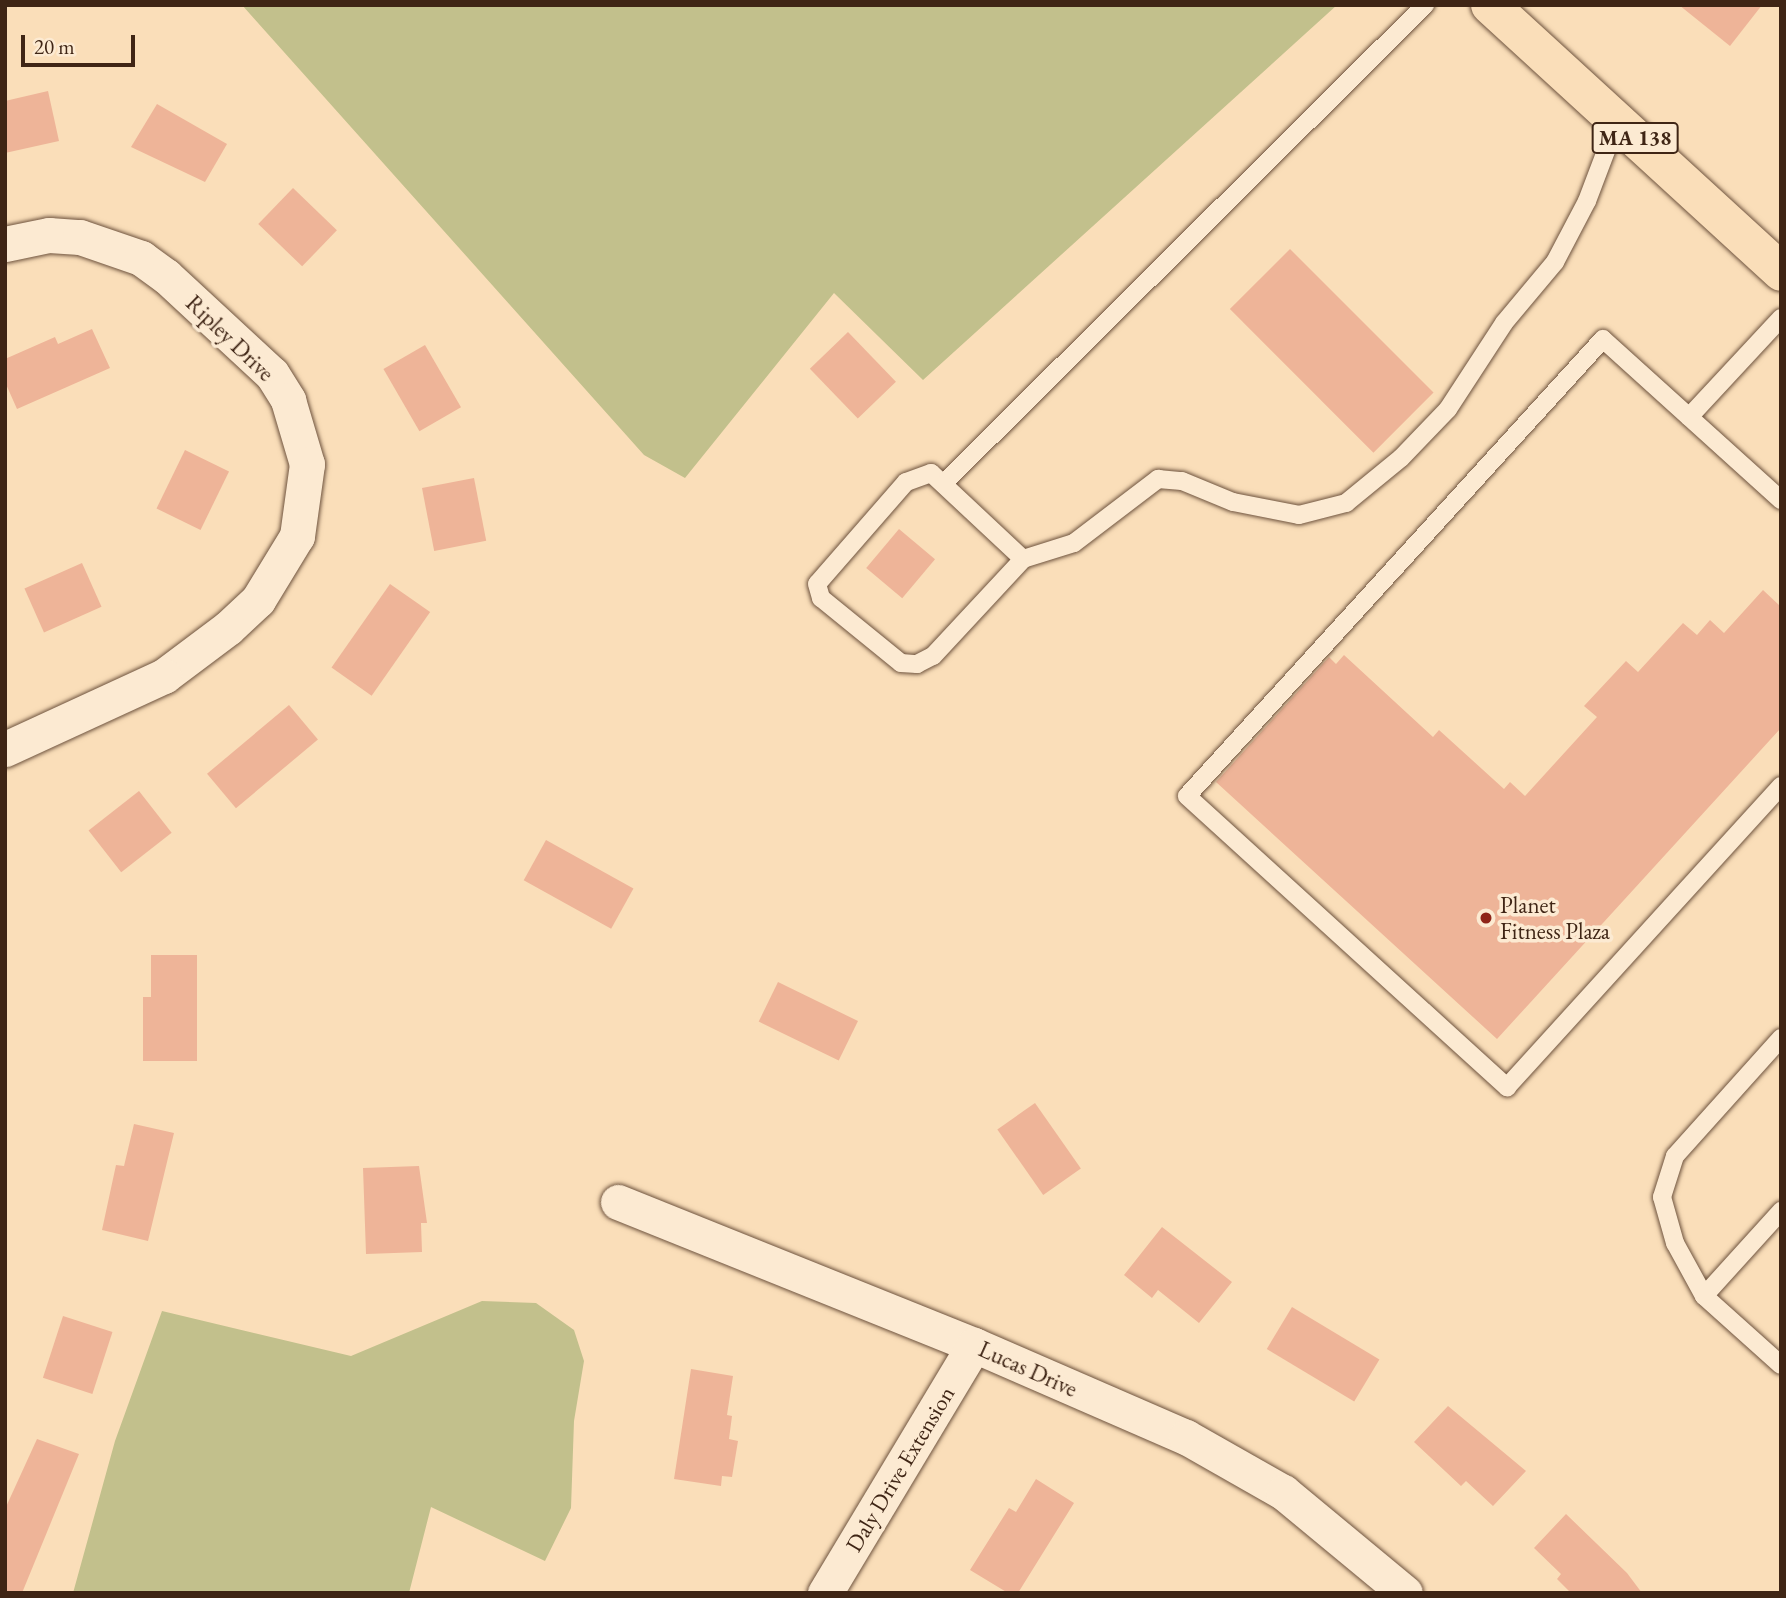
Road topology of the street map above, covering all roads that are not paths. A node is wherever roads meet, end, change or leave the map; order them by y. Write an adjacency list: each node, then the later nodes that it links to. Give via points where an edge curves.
1 (1425, 5): 8 (lane)
2 (1492, 6): 3 (main road, MA 138)
3 (1617, 122): 5 (main road, MA 138); 10 (lane, via 1587,201 1555,262 1504,323 1448,409 1346,503 1299,515 1233,502 1182,481 1158,479 1074,543)
4 (5, 244): 11 (street, Ripley Drive, via 49,235 80,237 141,258 166,276 272,374 288,400 307,464 297,536 272,581 228,628 164,676)
5 (1781, 272)
6 (1781, 318): 7 (lane)
7 (1689, 417): 9 (lane); 12 (lane, via 1603,339 1187,796 1507,1087)
8 (943, 484): 10 (lane); 10 (lane, via 931,473 906,482 817,583 821,598 901,663 917,664 933,656)
9 (1781, 500)
10 (1023, 559)
11 (5, 749)
12 (1781, 786)
13 (1781, 1038): 16 (lane, via 1675,1156 1662,1197 1675,1243)
14 (618, 1202): 17 (street, Lucas Drive)
15 (1781, 1211): 16 (lane)
16 (1704, 1296): 18 (lane)
17 (974, 1345): 19 (street, Daly Drive Extension); 20 (street, Lucas Drive, via 1237,1463 1324,1522)
18 (1781, 1365)
19 (825, 1593)
20 (1405, 1593)

